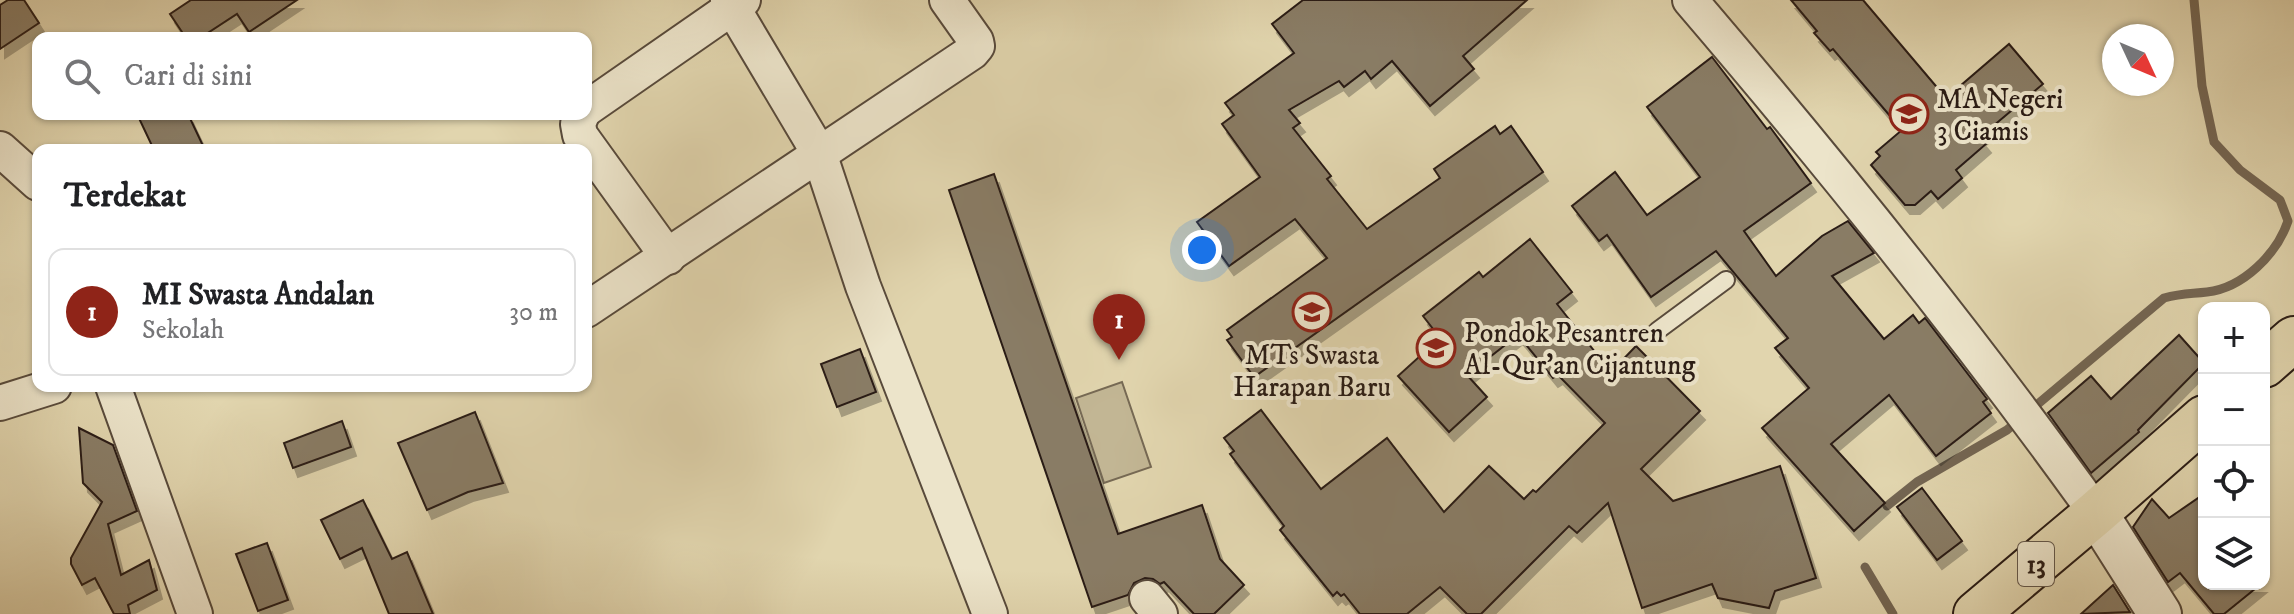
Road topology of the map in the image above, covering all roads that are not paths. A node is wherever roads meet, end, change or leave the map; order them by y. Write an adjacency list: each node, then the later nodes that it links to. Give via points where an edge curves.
1 (947, 0): 9 (street, via 976,41 975,49)
2 (1690, 0): 21 (street, via 1825,158)
3 (734, 2): 4 (street); 9 (street)
4 (592, 105)
5 (580, 120): 6 (street)
6 (586, 144)
7 (0, 149): 10 (street)
8 (592, 152): 11 (street)
9 (819, 153): 11 (street); 23 (street, via 863,286)
10 (32, 178)
11 (668, 257): 13 (street)
12 (1726, 280): 14 (lane)
13 (592, 306)
14 (1657, 331)
15 (2294, 339): 16 (highway)
16 (2270, 360)
17 (35, 392): 19 (street)
18 (115, 392): 22 (street)
19 (0, 403)
20 (2198, 423): 21 (highway, 13)
21 (2096, 513): 24 (highway, 13); 25 (street)
22 (195, 614)
23 (990, 614)
24 (1976, 614)
25 (2160, 614)

